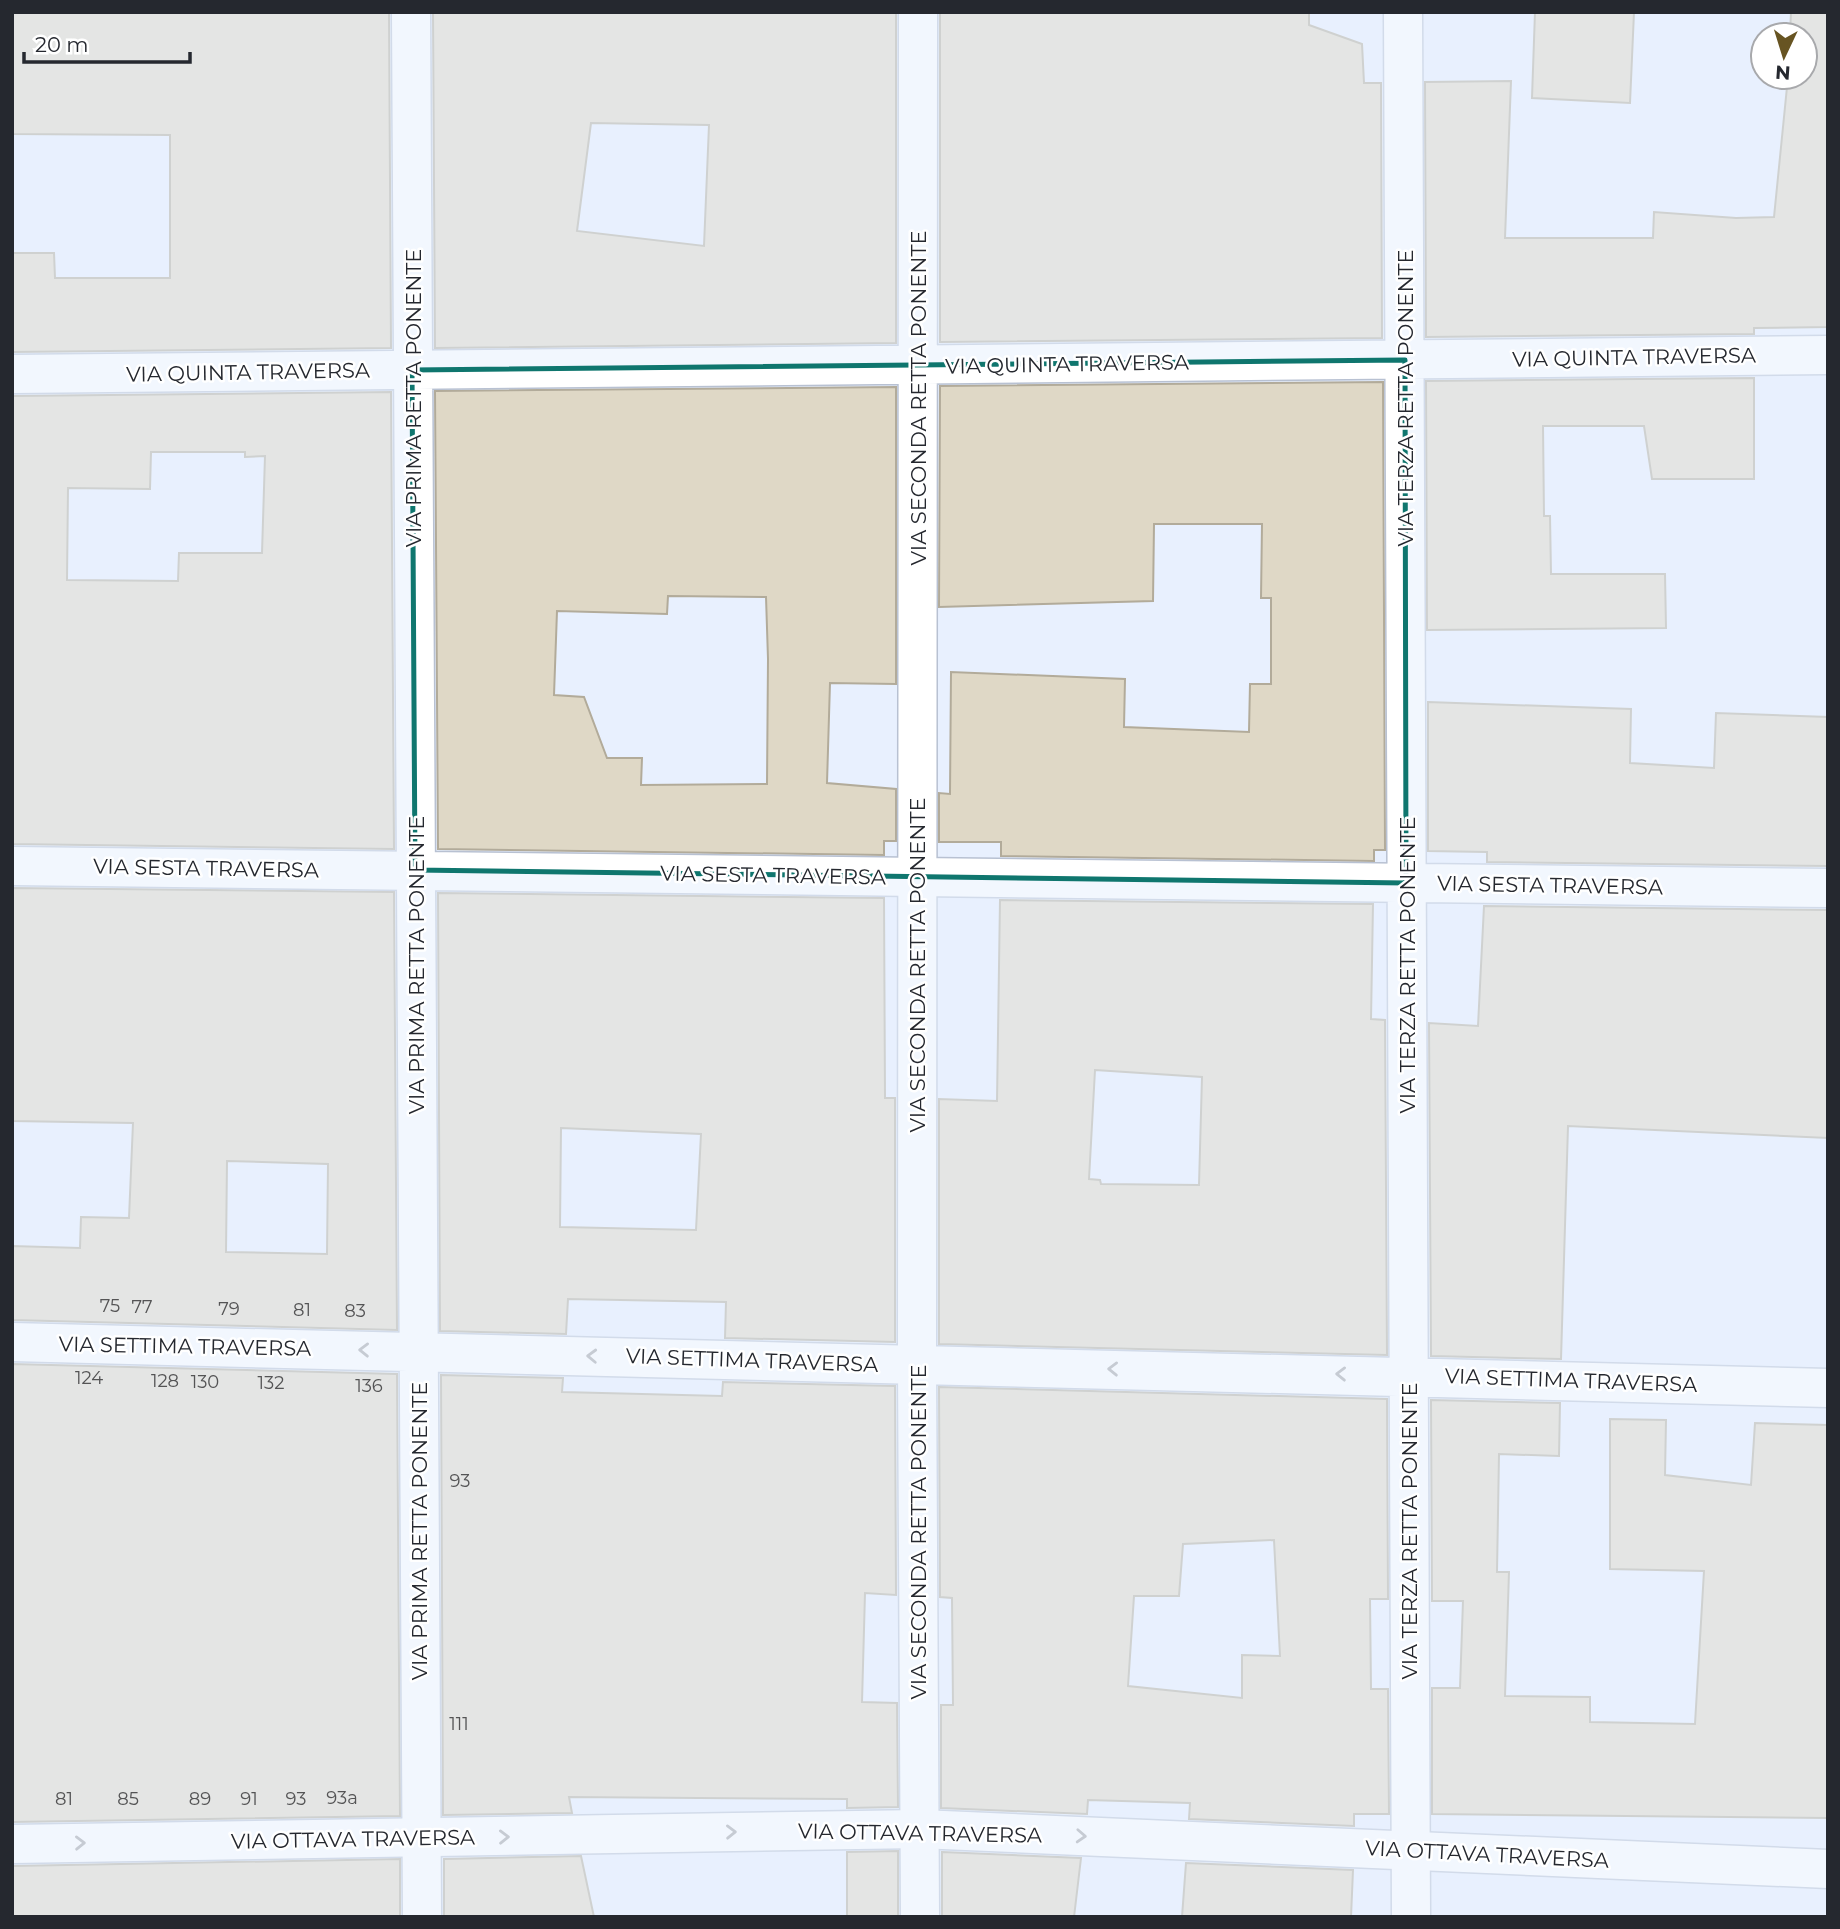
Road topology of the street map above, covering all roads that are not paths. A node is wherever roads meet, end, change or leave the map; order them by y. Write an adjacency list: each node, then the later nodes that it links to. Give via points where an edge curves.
1 (411, 12): 7 (street, VIA PRIMA RETTA PONENTE)
2 (918, 12): 6 (street, VIA SECONDA RETTA PONENTE)
3 (1403, 12): 5 (street, VIA TERZA RETTA PONENTE)
4 (1828, 355): 5 (street, VIA QUINTA TRAVERSA)
5 (1405, 360): 6 (street, VIA QUINTA TRAVERSA); 12 (street, VIA TERZA RETTA PONENTE)
6 (918, 365): 7 (street, VIA QUINTA TRAVERSA); 11 (street, VIA SECONDA RETTA PONENTE)
7 (412, 370): 8 (street, VIA QUINTA TRAVERSA); 10 (street, VIA PRIMA RETTA PONENTE)
8 (12, 374)
9 (12, 866): 10 (street, VIA SESTA TRAVERSA)
10 (415, 870): 11 (street, VIA SESTA TRAVERSA); 15 (street, VIA PRIMA RETTA PONENTE)
11 (917, 877): 12 (street, VIA SESTA TRAVERSA); 16 (street, VIA SECONDA RETTA PONENTE)
12 (1406, 883): 13 (street, VIA SESTA TRAVERSA); 17 (street, VIA TERZA RETTA PONENTE)
13 (1828, 888)
14 (12, 1342): 15 (street, VIA SETTIMA TRAVERSA, one-way to 14)
15 (418, 1351): 16 (street, VIA SETTIMA TRAVERSA, one-way to 15); 20 (street, VIA PRIMA RETTA PONENTE)
16 (917, 1364): 17 (street, VIA SETTIMA TRAVERSA, one-way to 16); 19 (street, VIA SECONDA RETTA PONENTE)
17 (1409, 1376): 18 (street, VIA SETTIMA TRAVERSA); 22 (street, VIA TERZA RETTA PONENTE)
18 (1828, 1388)
19 (919, 1829): 20 (street, VIA OTTAVA TRAVERSA, one-way to 19); 22 (street, VIA OTTAVA TRAVERSA, one-way to 22); 25 (street, VIA SECONDA RETTA PONENTE)
20 (421, 1838): 21 (street, VIA OTTAVA TRAVERSA, one-way to 20); 24 (street, VIA PRIMA RETTA PONENTE)
21 (12, 1844)
22 (1410, 1851): 23 (street, VIA OTTAVA TRAVERSA); 26 (street, VIA TERZA RETTA PONENTE)
23 (1828, 1869)
24 (422, 1917)
25 (920, 1917)
26 (1411, 1917)

